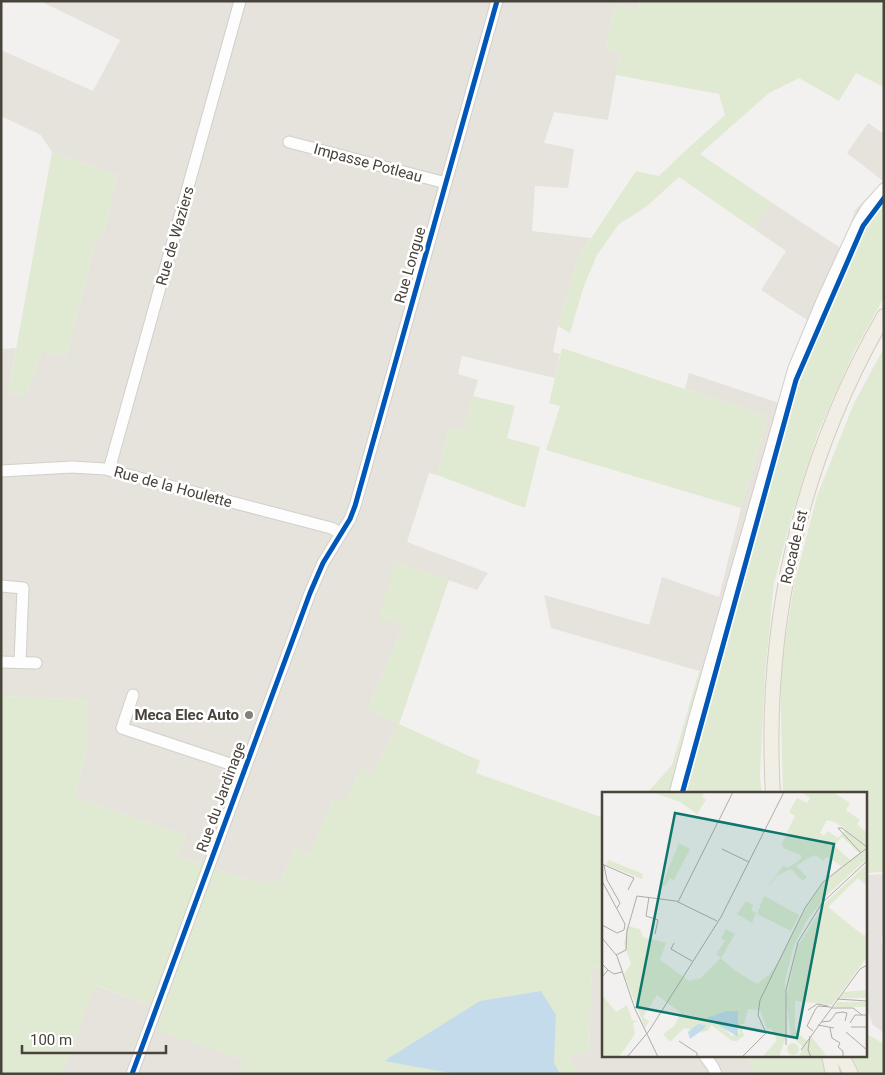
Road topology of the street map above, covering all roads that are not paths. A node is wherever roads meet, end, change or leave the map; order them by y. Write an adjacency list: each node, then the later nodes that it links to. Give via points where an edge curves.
1 (240, 1): 7 (street, Rue de Waziers)
2 (497, 1): 4 (street, Rue Longue)
3 (290, 142): 4 (street, Impasse Potleau)
4 (446, 183): 9 (street, Rue Longue, via 357,501)
5 (884, 189): 16 (street, via 858,223 794,368)
6 (884, 316): 17 (main road, Rocade Est, via 831,423 794,538 773,668)
7 (109, 470): 8 (street, Rue de la Houlette, via 81,467); 9 (street, Rue de la Houlette)
8 (1, 471)
9 (341, 533): 15 (street, Rue du Jardinage, via 312,586)
10 (1, 586): 12 (street, via 23,588)
11 (1, 662): 12 (street)
12 (20, 662): 13 (street)
13 (36, 663)
14 (133, 695): 15 (street, via 122,728)
15 (245, 769): 21 (street, Rue du Jardinage)
16 (676, 792)
17 (773, 792)
18 (706, 1058): 22 (street)
19 (829, 1058): 23 (main road)
20 (843, 1058): 24 (main road)
21 (132, 1074)
22 (716, 1074)
23 (833, 1074)
24 (851, 1074)

